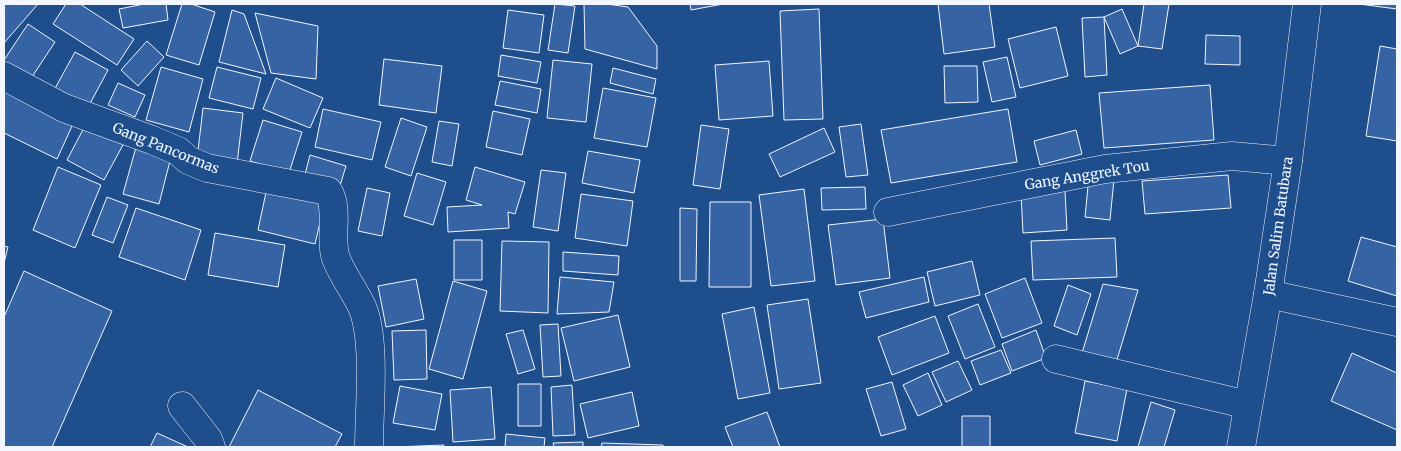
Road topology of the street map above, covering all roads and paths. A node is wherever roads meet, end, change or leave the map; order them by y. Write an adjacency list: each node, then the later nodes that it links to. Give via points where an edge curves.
1 (1308, 4): 3 (street, Jalan Salim Batubara)
2 (4, 76): 11 (street, Gang Pancormas, via 64,108 152,140 207,168 328,191 333,198 336,258 364,311 370,370)
3 (1288, 161): 4 (street, Gang Anggrek Tou, via 1232,156 1105,169); 5 (street, Jalan Salim Batubara)
4 (888, 212)
5 (1268, 294): 6 (street); 8 (street, Jalan Salim Batubara)
6 (1397, 322)
7 (1056, 360): 8 (street)
8 (1248, 405): 12 (street, Jalan Salim Batubara)
9 (182, 406): 10 (street)
10 (211, 447)
11 (369, 447)
12 (1241, 447)

